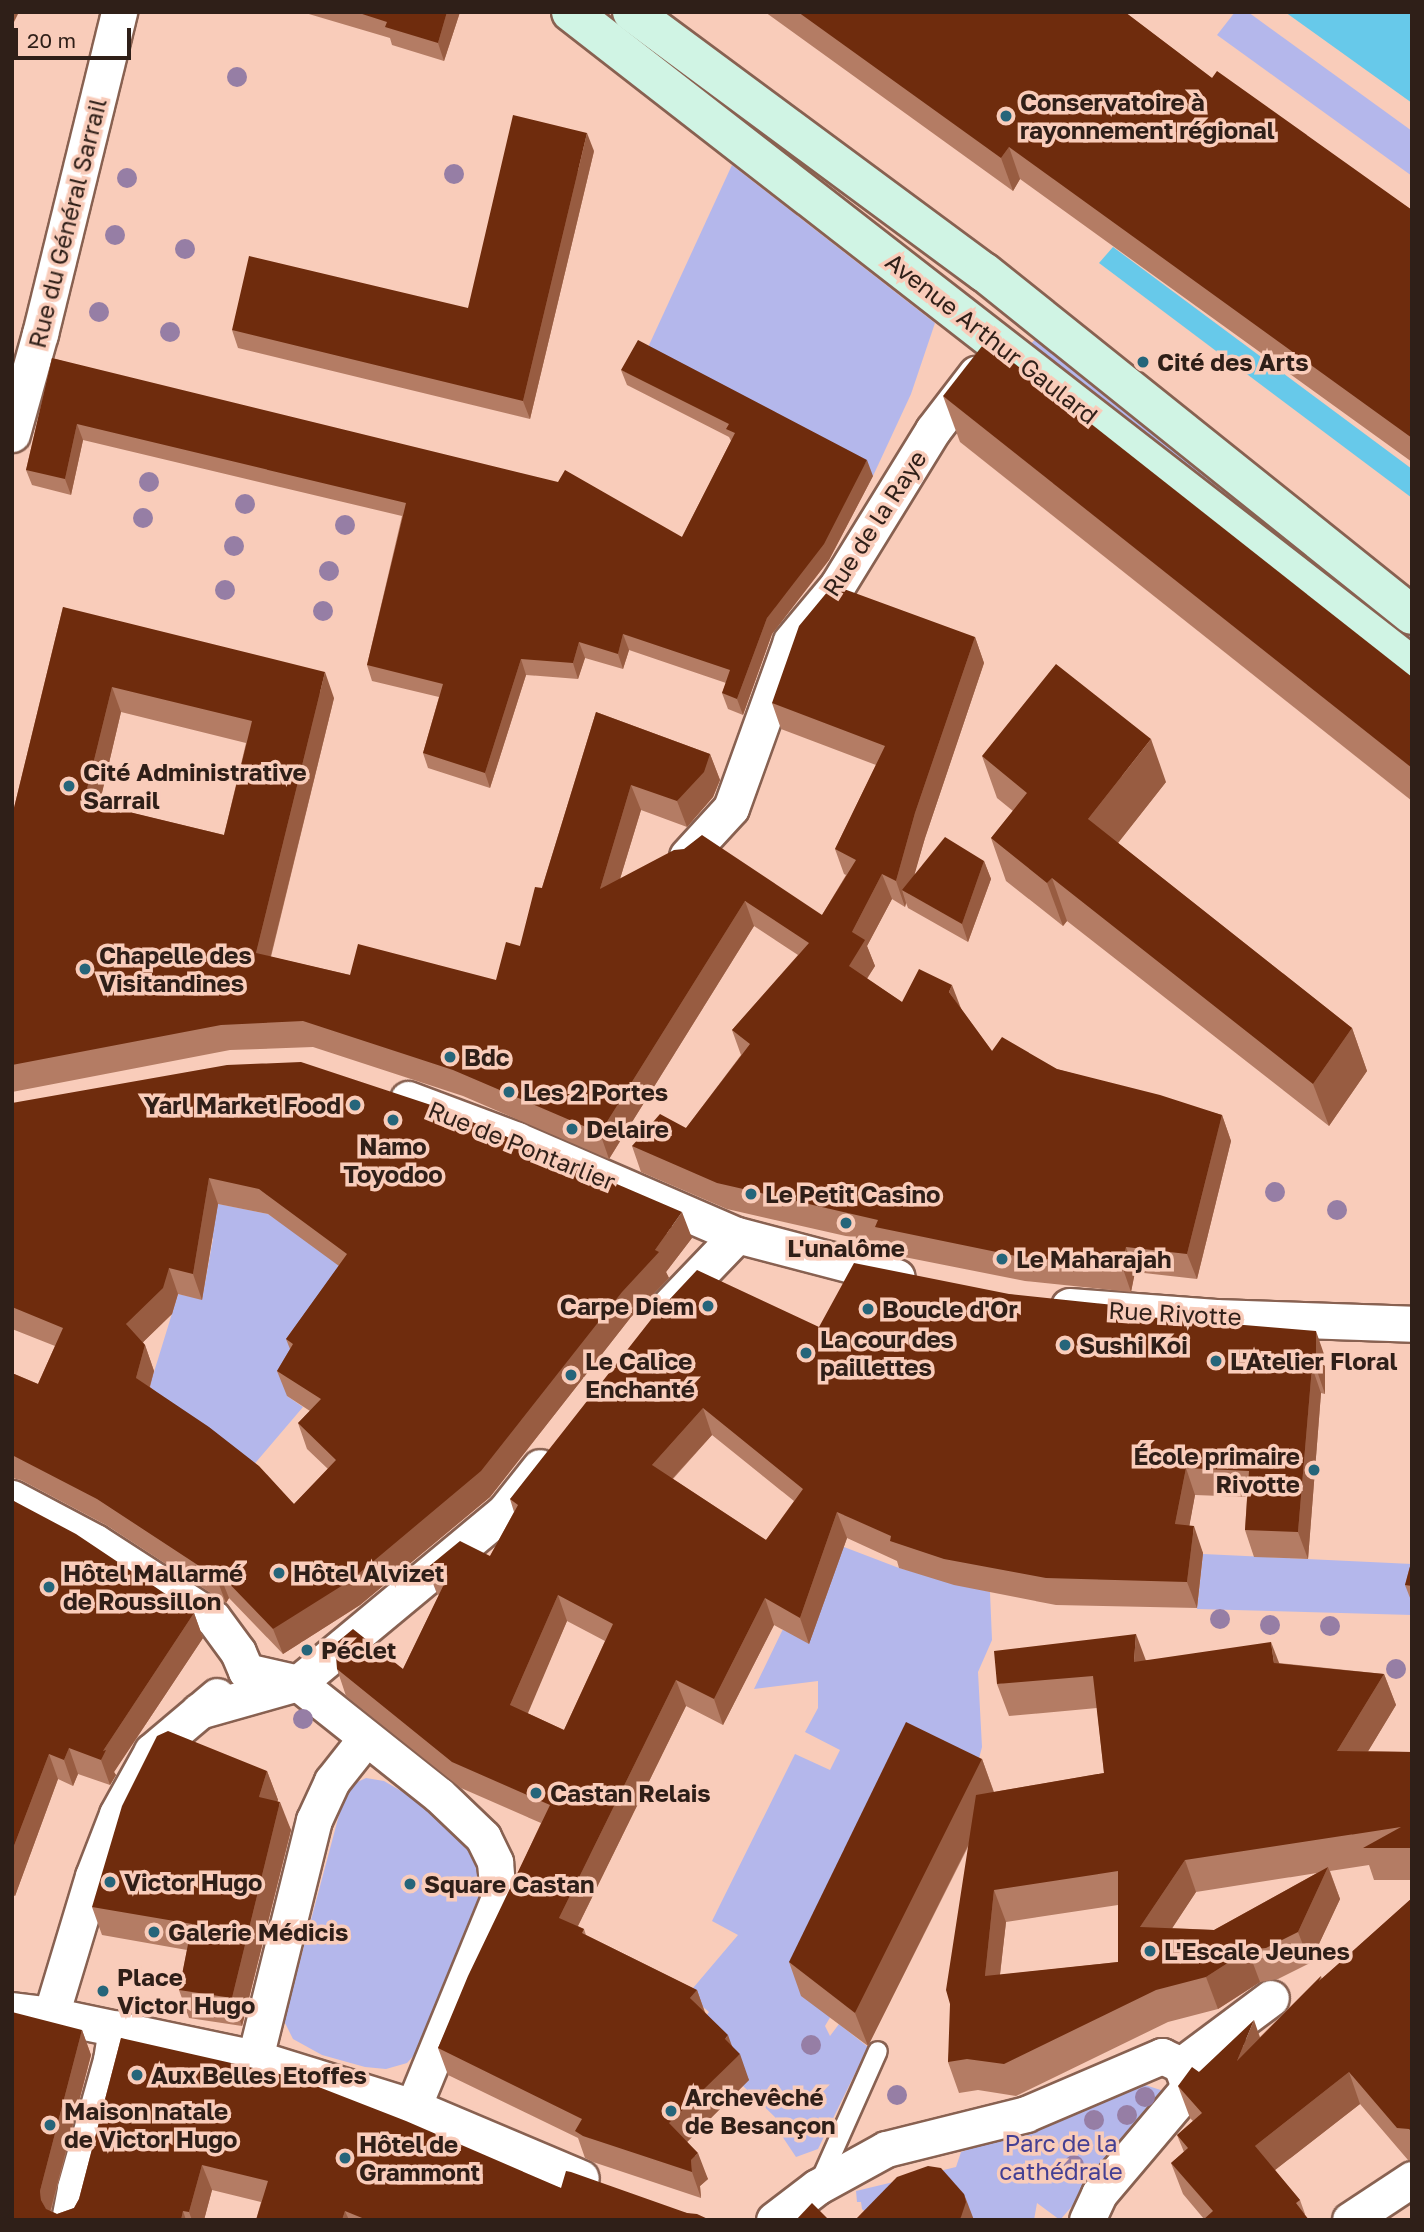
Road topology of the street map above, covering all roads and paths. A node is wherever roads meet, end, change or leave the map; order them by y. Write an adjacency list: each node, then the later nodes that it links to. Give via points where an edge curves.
1 (118, 12): 7 (street, Rue du Général Sarrail)
2 (571, 12): 6 (main road, Avenue Arthur Gaulard)
3 (632, 12): 4 (main road, Avenue Arthur Gaulard)
4 (1007, 290): 5 (main road, Avenue Arthur Gaulard); 6 (main road)
5 (1041, 317): 6 (main road); 8 (main road, Avenue Arthur Gaulard)
6 (993, 339): 9 (main road, Avenue Arthur Gaulard); 10 (street, Rue de la Raye, via 836,586 790,642 731,808)
7 (12, 434)
8 (1412, 615)
9 (1412, 666)
10 (687, 856)
11 (382, 1090): 12 (street, Rue de Pontarlier, via 517,1140)
12 (737, 1235): 13 (street); 16 (street)
13 (933, 1284)
14 (1035, 1302): 15 (street, Rue Rivotte, via 1191,1315)
15 (1412, 1324)
16 (647, 1331)
17 (562, 1439): 20 (street, via 505,1511)
18 (12, 1497): 19 (street, via 95,1542 213,1618 239,1652)
19 (246, 1671): 20 (street); 21 (street)
20 (298, 1683): 21 (street); 22 (street)
21 (200, 1711): 25 (street, via 152,1751 117,1814)
22 (366, 1738): 28 (street, via 332,1782 314,1821); 30 (street, via 439,1795 483,1837 499,1884 498,1900)
23 (1271, 1998): 29 (street)
24 (12, 2010): 25 (street)
25 (51, 2015): 26 (street)
26 (117, 2028): 28 (street); 34 (street)
27 (878, 2051): 33 (lane)
28 (255, 2058): 30 (street)
29 (1181, 2065): 33 (street, via 1162,2056 1026,2114 887,2149); 36 (street, via 1186,2091 1099,2194)
30 (413, 2107): 32 (street)
31 (1412, 2179): 37 (street)
32 (597, 2184)
33 (817, 2187): 35 (street)
34 (69, 2220)
35 (774, 2220)
36 (1087, 2220)
37 (1350, 2220)

